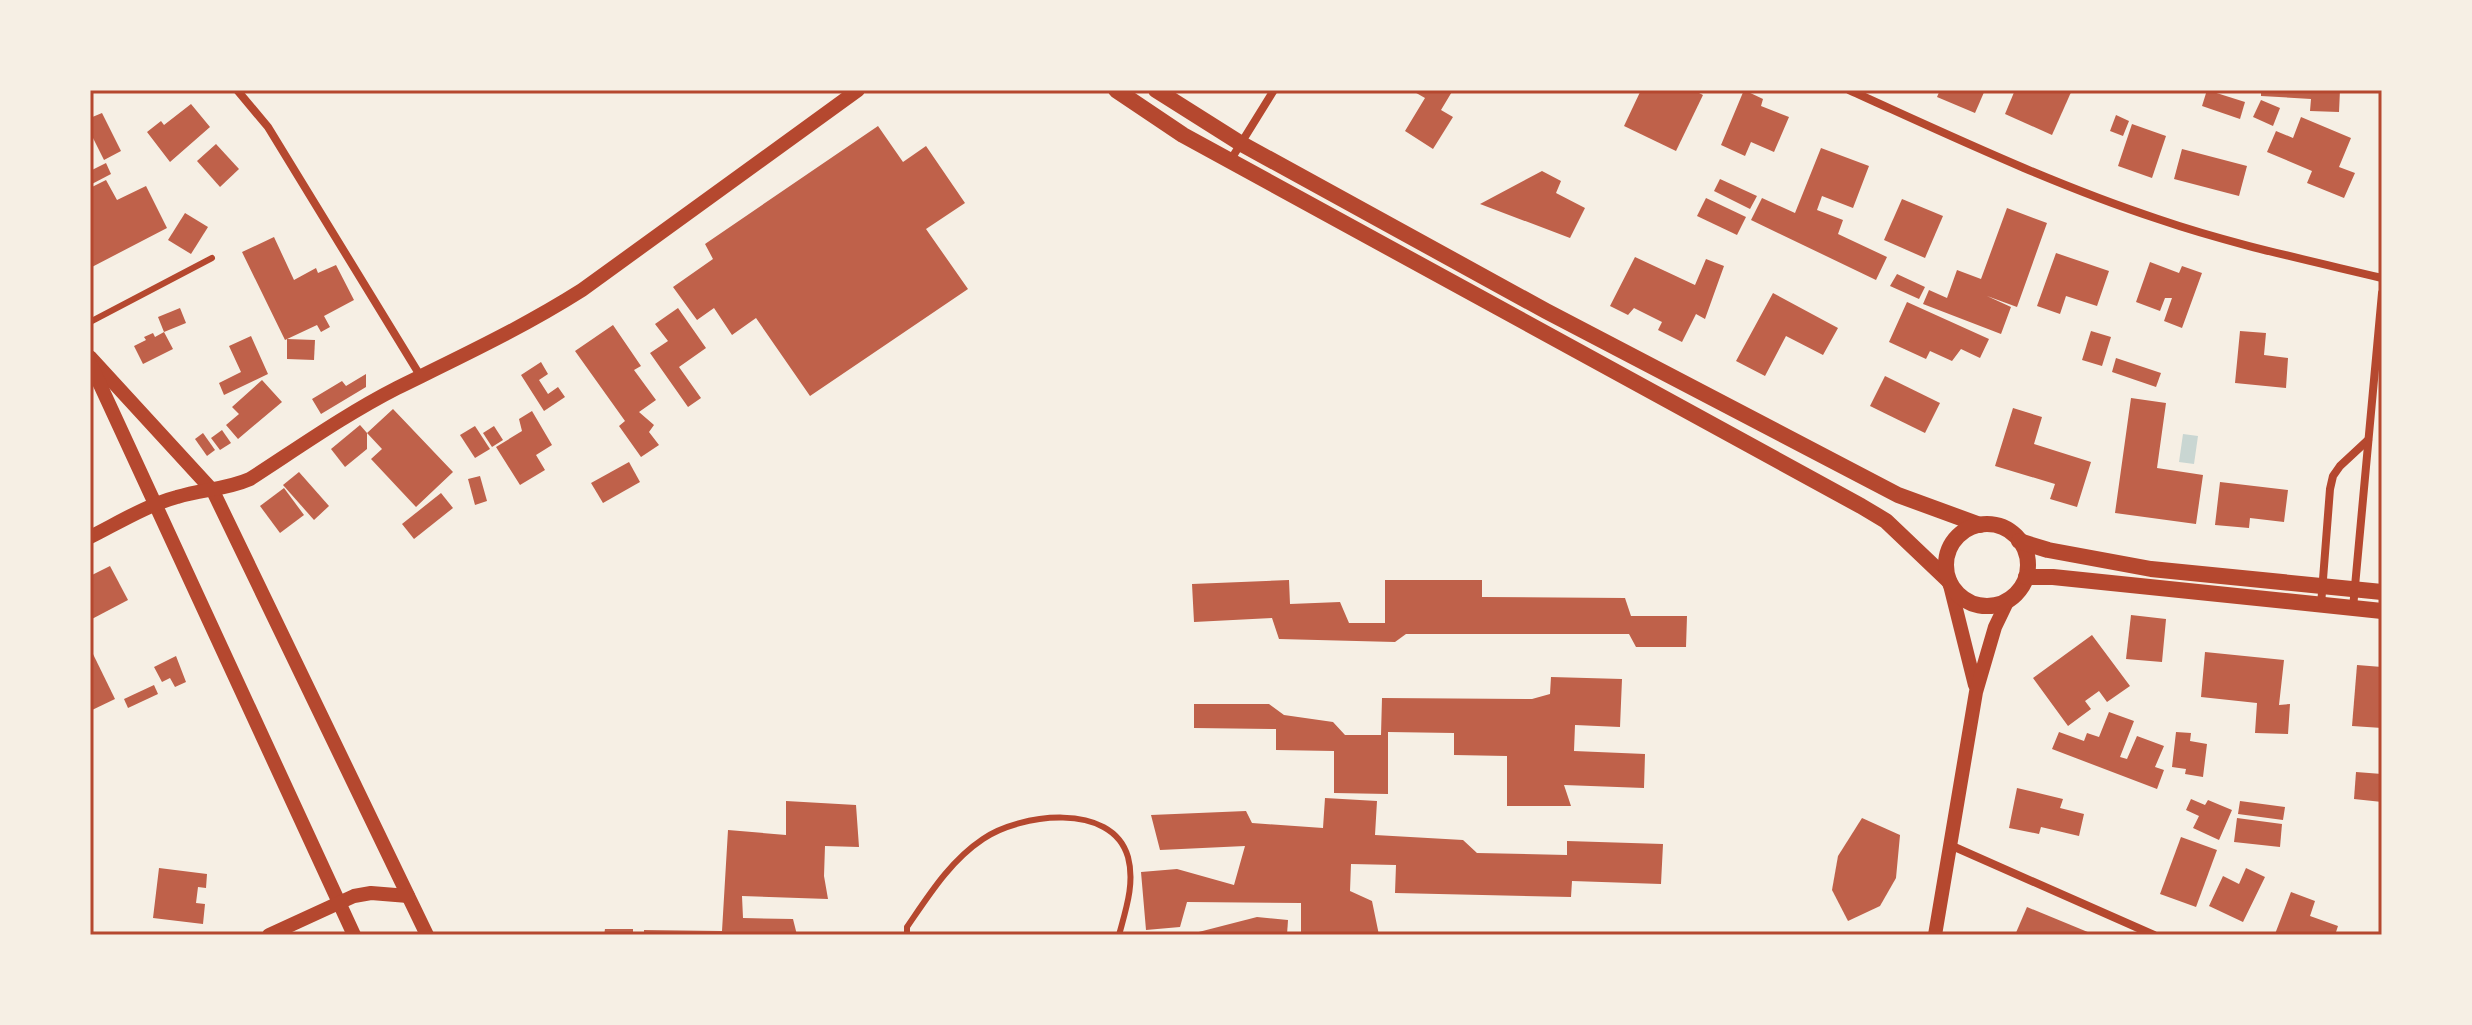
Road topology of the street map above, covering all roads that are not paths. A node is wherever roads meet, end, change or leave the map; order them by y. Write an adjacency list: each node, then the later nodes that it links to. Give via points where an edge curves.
1 (237, 90): 17 (street, via 268,127)
2 (858, 90): 17 (street, via 582,290 500,339)
3 (1116, 90): 8 (main road)
4 (1156, 90): 7 (main road)
5 (1274, 90): 7 (street)
6 (1849, 90): 10 (street, via 2002,159 2158,219)
7 (1240, 143): 8 (street); 13 (main road)
8 (1230, 161): 16 (main road)
9 (212, 258): 12 (lane)
10 (2382, 278)
11 (2382, 293): 18 (street)
12 (90, 322)
13 (1631, 356): 16 (main road); 21 (main road, via 1898,495)
14 (90, 357): 19 (street)
15 (90, 363): 20 (street)
16 (1622, 375): 25 (main road, via 1886,521)
17 (421, 377): 19 (street, via 250,479)
18 (2369, 440): 26 (street, via 2333,476); 27 (street)
19 (213, 491): 20 (street); 35 (street)
20 (155, 506): 22 (street); 36 (street)
21 (1980, 525): 23 (main road, via 2002,528); 25 (main road, via 1965,531 1949,549)
22 (90, 537)
23 (2019, 541): 24 (main road, via 2027,555); 26 (main road, via 2151,569)
24 (2026, 577): 29 (main road); 30 (main road)
25 (1950, 583): 29 (main road, via 1973,604 1991,606); 33 (street)
26 (2322, 587): 27 (main road); 30 (street)
27 (2355, 590): 28 (main road); 31 (street)
28 (2382, 592)
29 (2008, 600): 33 (street)
30 (2321, 605): 31 (main road)
31 (2353, 608): 32 (main road)
32 (2382, 611)
33 (1976, 692): 34 (street)
34 (1950, 845): 42 (street); 43 (street)
35 (408, 896): 36 (street, via 371,893); 39 (street)
36 (338, 902): 37 (street); 38 (street)
37 (269, 935)
38 (354, 935)
39 (427, 935)
40 (907, 935): 41 (lane, via 907,927 962,854 1012,824 1058,818 1108,828 1120,840 1131,874)
41 (1119, 935)
42 (1935, 935)
43 (2154, 935)

